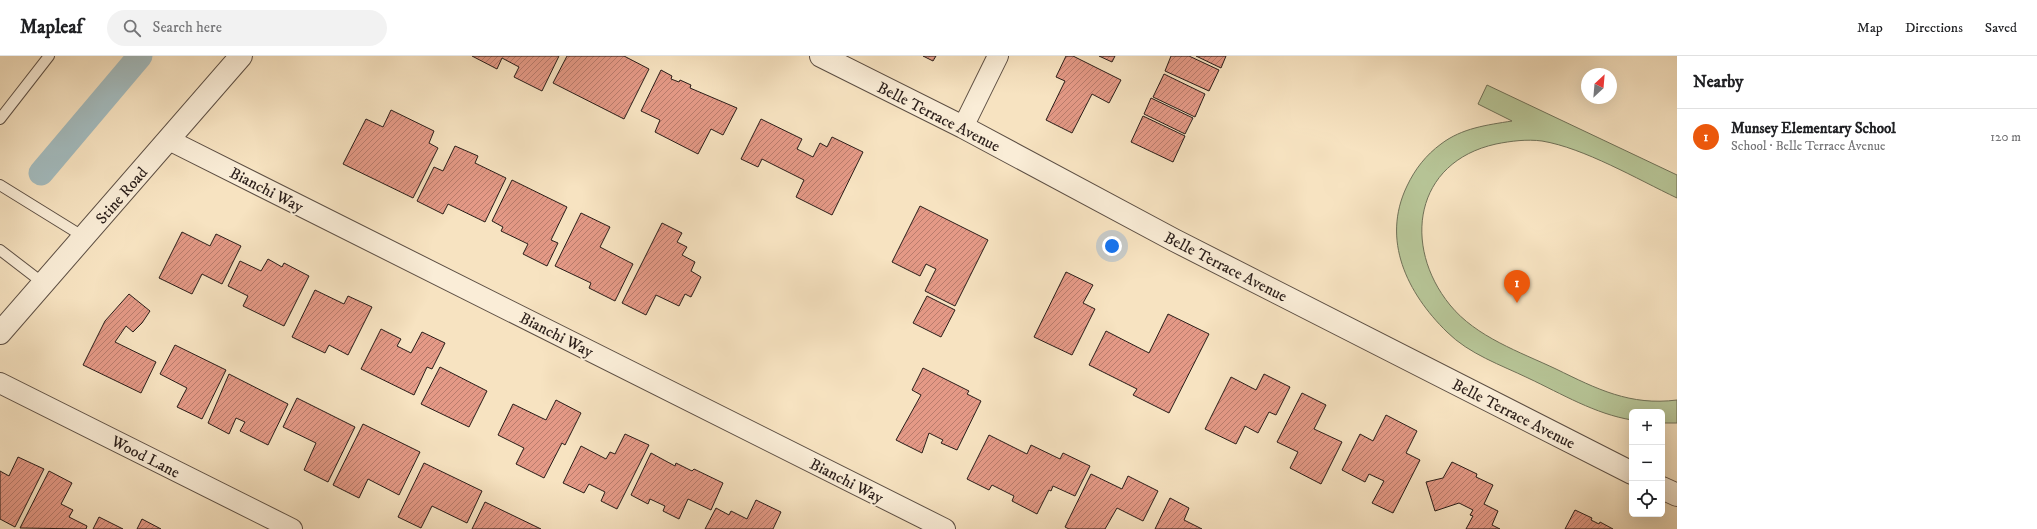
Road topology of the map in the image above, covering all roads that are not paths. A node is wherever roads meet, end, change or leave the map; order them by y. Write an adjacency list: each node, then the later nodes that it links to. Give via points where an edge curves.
1 (48, 56): 5 (lane)
2 (241, 56): 7 (street, Stine Road)
3 (821, 56): 6 (street, Belle Terrace Avenue)
4 (998, 56): 6 (street)
5 (0, 118)
6 (963, 127): 14 (street, Belle Terrace Avenue, via 1174,240)
7 (169, 140): 9 (street, Stine Road); 18 (street, Bianchi Way)
8 (0, 185): 9 (lane)
9 (84, 237): 11 (street, Stine Road)
10 (0, 250): 11 (lane)
11 (43, 283): 12 (street, Stine Road)
12 (0, 333)
13 (0, 383): 17 (street, Wood Lane)
14 (1629, 470)
15 (1665, 489): 16 (street)
16 (1677, 495)
17 (292, 529)
18 (945, 529)

